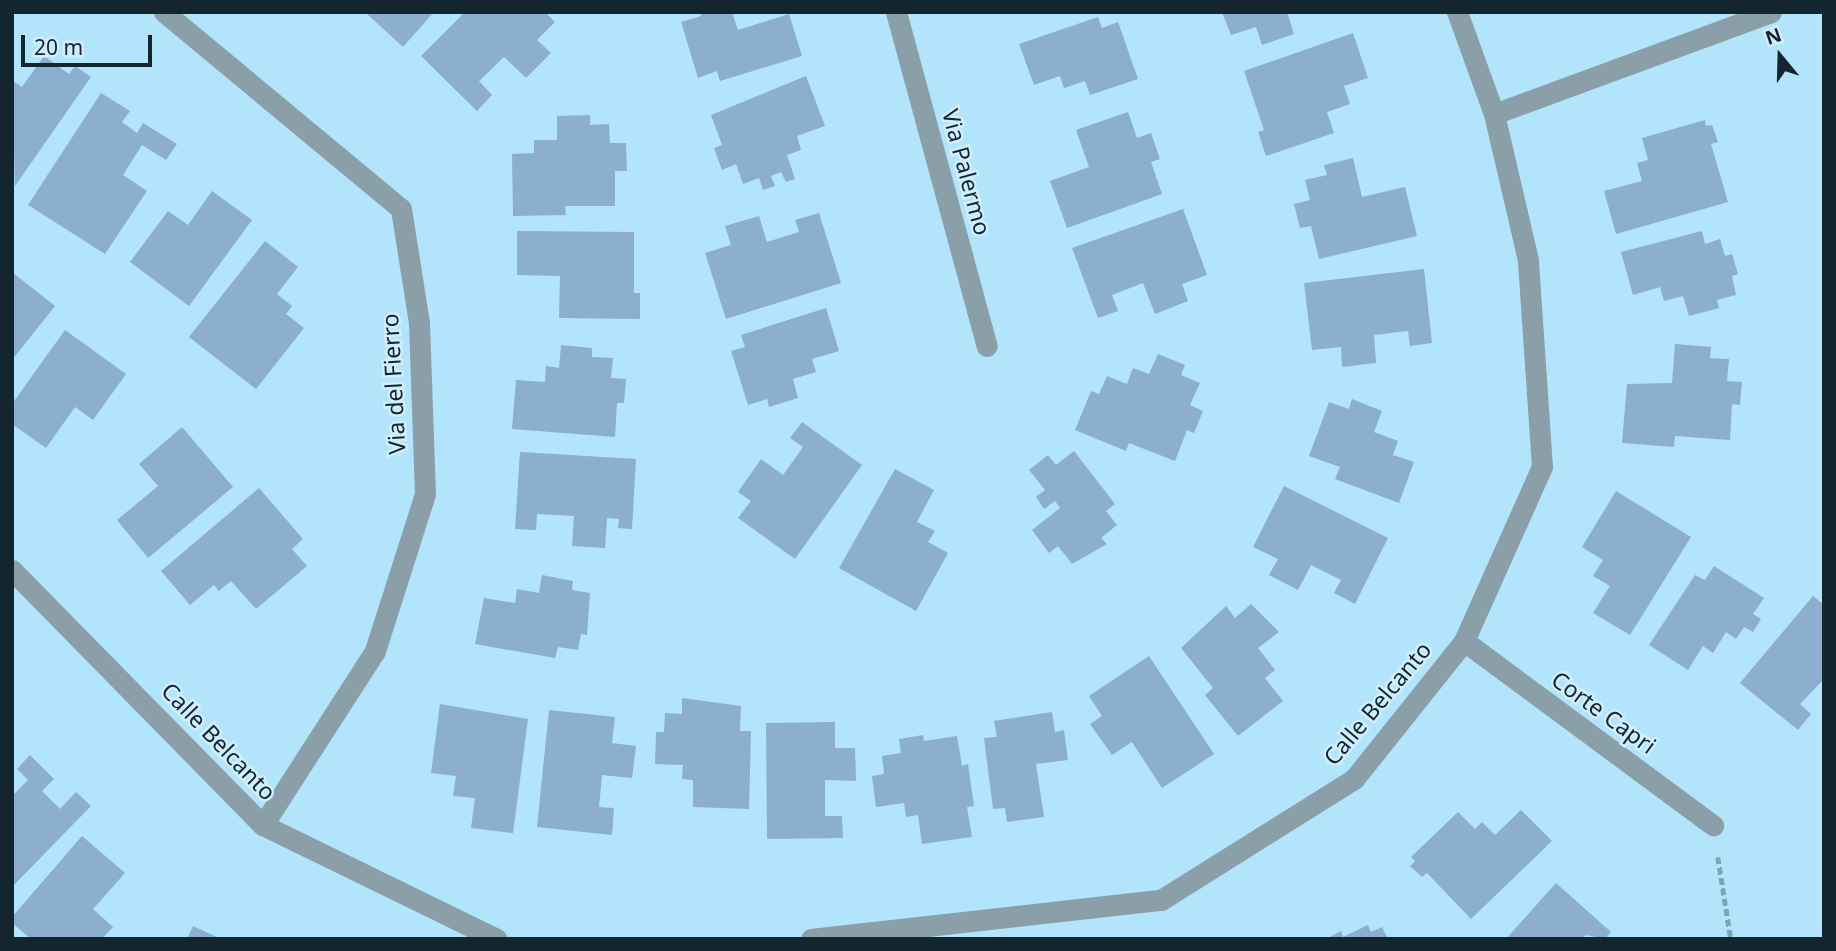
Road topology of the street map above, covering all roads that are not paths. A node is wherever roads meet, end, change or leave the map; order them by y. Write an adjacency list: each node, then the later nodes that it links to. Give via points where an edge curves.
1 (164, 12): 9 (street, Via del Fierro, via 401,209 419,323 425,494 375,651)
2 (896, 12): 6 (street, Via Palermo)
3 (1457, 12): 5 (street, Calle Belcanto)
4 (1771, 12): 5 (street)
5 (1494, 114): 8 (street, Calle Belcanto, via 1528,260 1542,467)
6 (987, 346)
7 (12, 570): 9 (street, Calle Belcanto)
8 (1464, 641): 10 (street, Corte Capri); 12 (street, Calle Belcanto, via 1354,779 1161,900)
9 (263, 825): 11 (street, Calle Belcanto)
10 (1713, 825)
11 (496, 939)
12 (811, 939)

